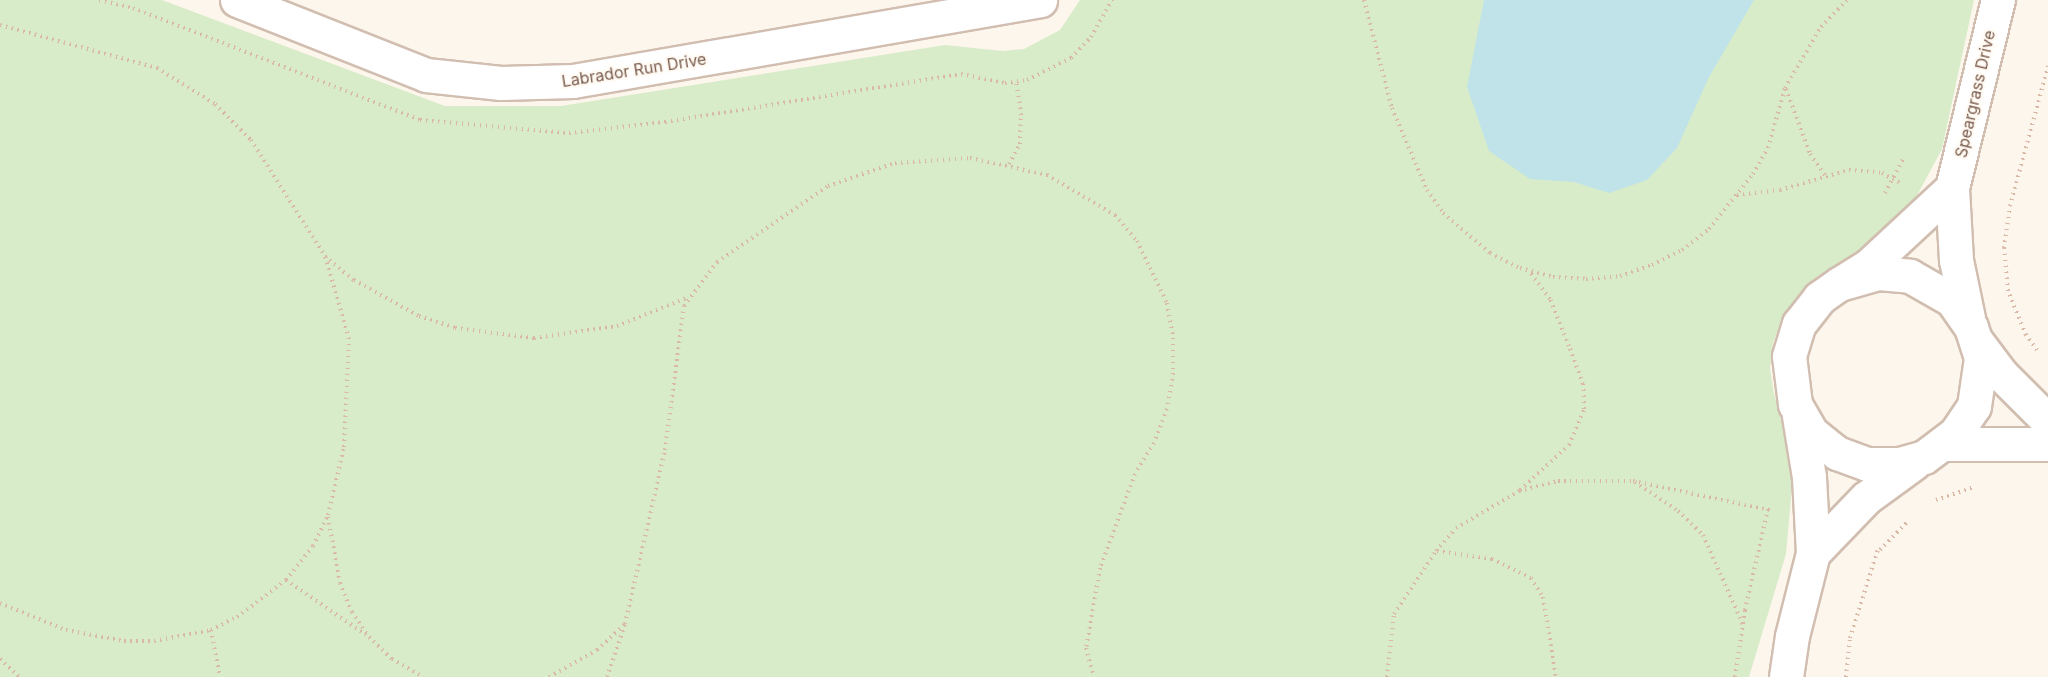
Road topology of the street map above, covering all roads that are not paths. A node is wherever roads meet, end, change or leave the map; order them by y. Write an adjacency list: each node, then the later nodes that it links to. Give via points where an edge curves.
1 (237, 0): 3 (street, Labrador Run Drive, via 426,75 501,83 573,81)
2 (1998, 0): 4 (street, Speargrass Drive)
3 (1040, 1)
4 (1952, 188): 5 (street, via 1868,266); 6 (street, Speargrass Drive, via 1959,285)
5 (1839, 284): 6 (street, via 1878,273 1910,276 1952,300); 7 (street, via 1808,311 1793,340 1788,372)
6 (1974, 334): 8 (street, via 2001,374); 10 (street, via 1981,374 1976,398 1966,420)
7 (1795, 404): 10 (street, via 1811,432 1851,459 1884,466); 11 (street, via 1805,438)
8 (2048, 421)
9 (2048, 444): 10 (street)
10 (1934, 451): 11 (street, via 1881,485)
11 (1813, 553): 12 (street)
12 (1786, 677)

